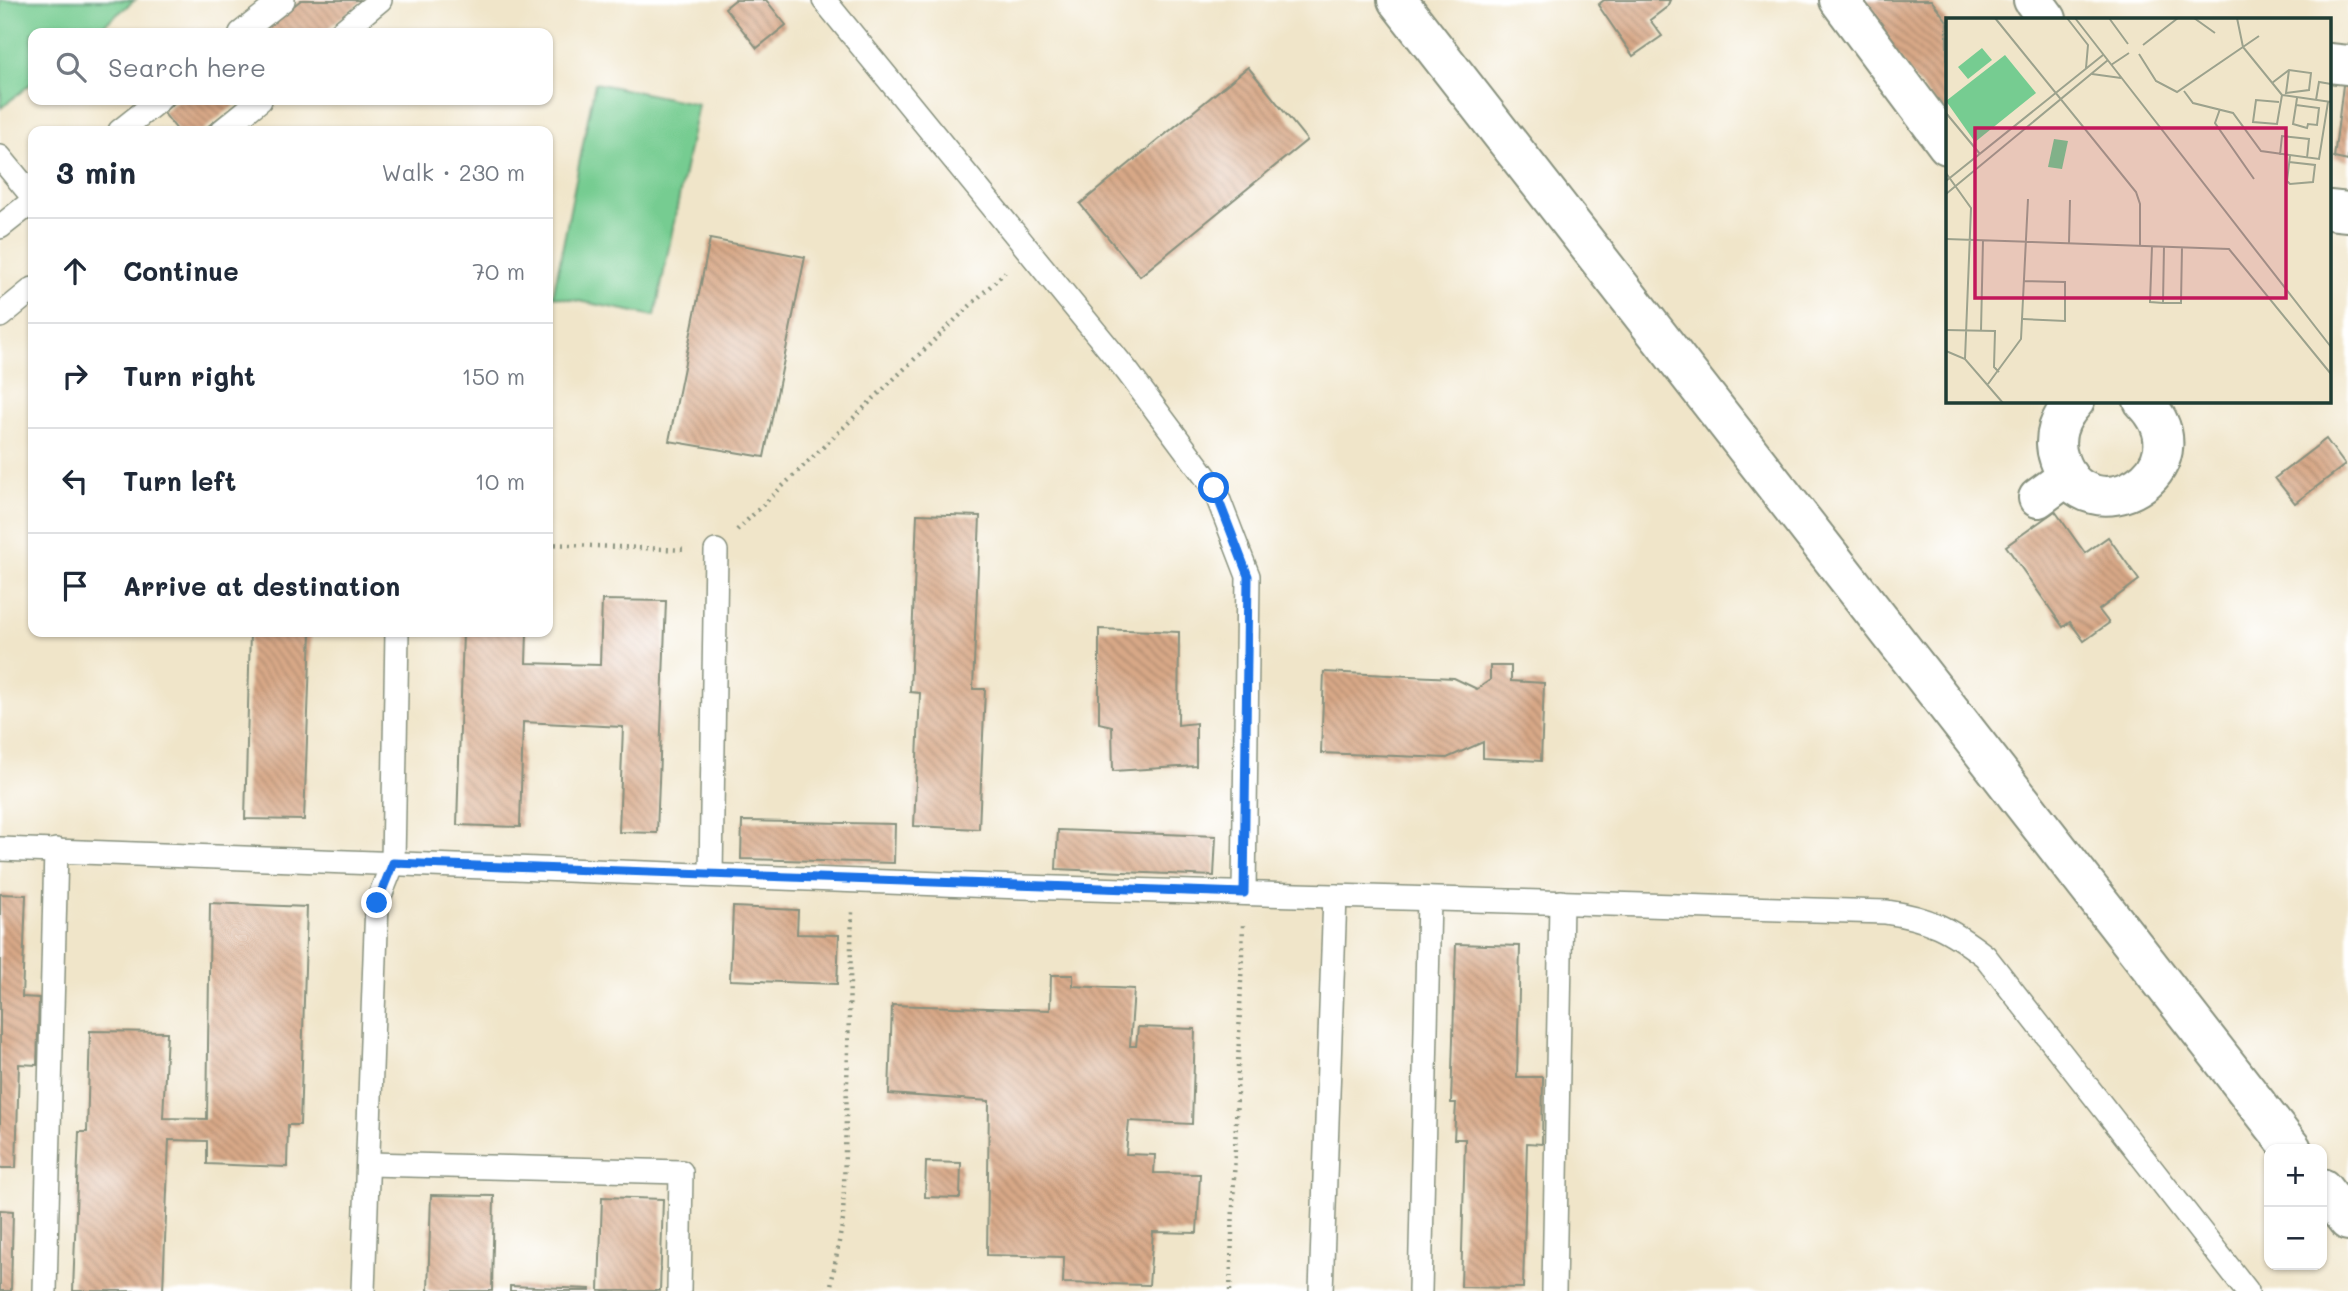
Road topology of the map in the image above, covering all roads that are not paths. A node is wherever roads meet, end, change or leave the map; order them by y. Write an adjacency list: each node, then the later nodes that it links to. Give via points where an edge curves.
1 (283, 0): 8 (lane)
2 (380, 0): 9 (lane)
3 (824, 0): 35 (lane, via 1127,371 1214,488 1248,576)
4 (1397, 0): 39 (main road)
5 (1839, 0): 16 (main road)
6 (2033, 0): 7 (main road)
7 (2046, 18)
8 (248, 28)
9 (346, 28)
10 (2330, 63): 11 (main road)
11 (2348, 65)
12 (153, 105): 14 (lane)
13 (254, 105): 15 (lane)
14 (126, 126)
15 (228, 126)
16 (1946, 144)
17 (0, 157): 18 (lane)
18 (28, 193)
19 (28, 203): 22 (lane)
20 (2330, 210): 21 (main road)
21 (2348, 212)
22 (0, 228)
23 (28, 293): 24 (lane)
24 (0, 316)
25 (2074, 402): 27 (main road, via 2062,415 2056,433 2056,451)
26 (2144, 402): 27 (main road, via 2161,426 2164,444 2152,476 2131,491 2106,496 2090,492)
27 (2068, 476): 28 (main road)
28 (2038, 498)
29 (716, 551): 34 (lane)
30 (397, 637): 33 (lane)
31 (0, 849): 32 (lane)
32 (56, 850): 33 (lane); 43 (lane)
33 (393, 863): 34 (lane); 40 (lane, via 377,903)
34 (711, 875): 35 (lane)
35 (1244, 893): 36 (lane)
36 (1335, 896): 37 (lane); 46 (lane)
37 (1429, 899): 38 (lane); 47 (lane)
38 (1561, 902): 48 (lane); 49 (lane, via 1886,912 1921,917 1954,932 1992,965)
39 (2288, 1144)
40 (369, 1164): 44 (lane); 45 (lane, via 681,1172)
41 (2327, 1195): 42 (main road)
42 (2348, 1222)
43 (46, 1291)
44 (363, 1291)
45 (678, 1291)
46 (1321, 1291)
47 (1420, 1291)
48 (1554, 1291)
49 (2247, 1291)

